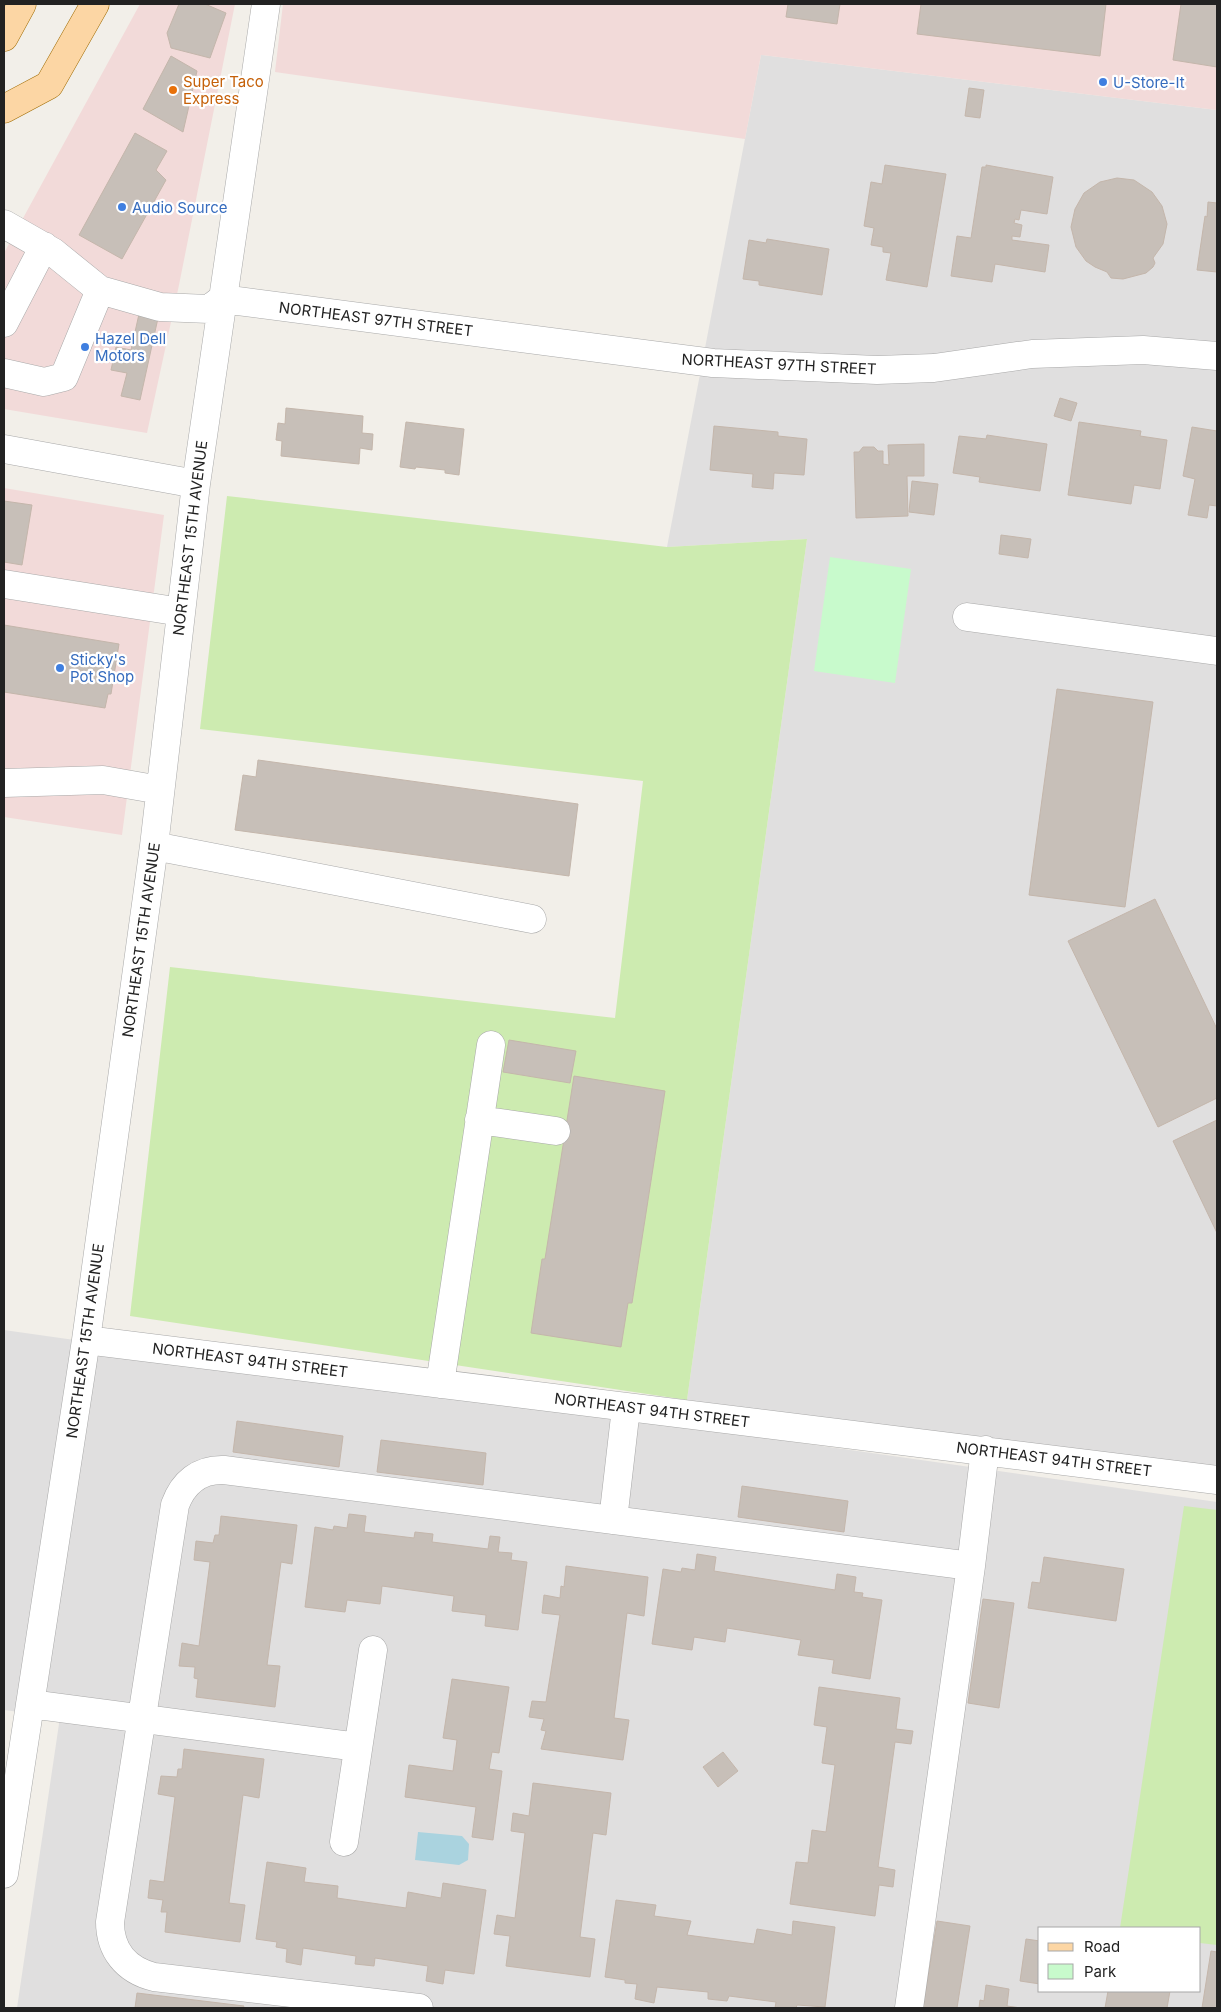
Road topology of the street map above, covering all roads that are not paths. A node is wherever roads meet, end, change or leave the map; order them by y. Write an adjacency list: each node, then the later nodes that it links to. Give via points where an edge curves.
1 (95, 4): 5 (main road, via 49,85)
2 (266, 4): 9 (street, NORTHEAST 15TH AVENUE)
3 (19, 5): 4 (main road)
4 (4, 36)
5 (4, 109)
6 (4, 224): 7 (street)
7 (44, 246): 8 (street); 10 (street)
8 (100, 290): 9 (street, via 160,307 209,309); 12 (street, via 64,377 44,382)
9 (222, 299): 11 (street, NORTHEAST 97TH STREET, via 713,363 876,370 934,368 1032,354 1143,350); 14 (street, NORTHEAST 15TH AVENUE)
10 (4, 323)
11 (1217, 356)
12 (4, 373)
13 (4, 449): 14 (street)
14 (196, 484): 16 (street, NORTHEAST 15TH AVENUE)
15 (4, 584): 16 (street)
16 (181, 612): 20 (street, NORTHEAST 15TH AVENUE)
17 (967, 617): 18 (street)
18 (1217, 650)
19 (4, 783): 20 (street, via 103,780)
20 (160, 790): 21 (street, NORTHEAST 15TH AVENUE)
21 (154, 846): 22 (street); 26 (street, NORTHEAST 15TH AVENUE)
22 (532, 919)
23 (491, 1045): 24 (street)
24 (480, 1120): 25 (street); 27 (street)
25 (556, 1131)
26 (86, 1340): 27 (street, NORTHEAST 94TH STREET); 34 (street, NORTHEAST 15TH AVENUE)
27 (440, 1384): 28 (street, NORTHEAST 94TH STREET)
28 (626, 1408): 29 (street, NORTHEAST 94TH STREET); 31 (street)
29 (985, 1450): 30 (street, NORTHEAST 94TH STREET); 32 (street)
30 (1217, 1480)
31 (612, 1520): 32 (street); 35 (street, via 224,1470 202,1473 183,1488 175,1505)
32 (971, 1566): 40 (street)
33 (373, 1650): 36 (street)
34 (30, 1704): 35 (street); 38 (street, NORTHEAST 15TH AVENUE)
35 (142, 1719): 36 (street); 39 (street, via 110,1922 114,1948 126,1963 134,1970 154,1977)
36 (358, 1747): 37 (street)
37 (344, 1842)
38 (4, 1874)
39 (419, 2008)
40 (909, 2008)

